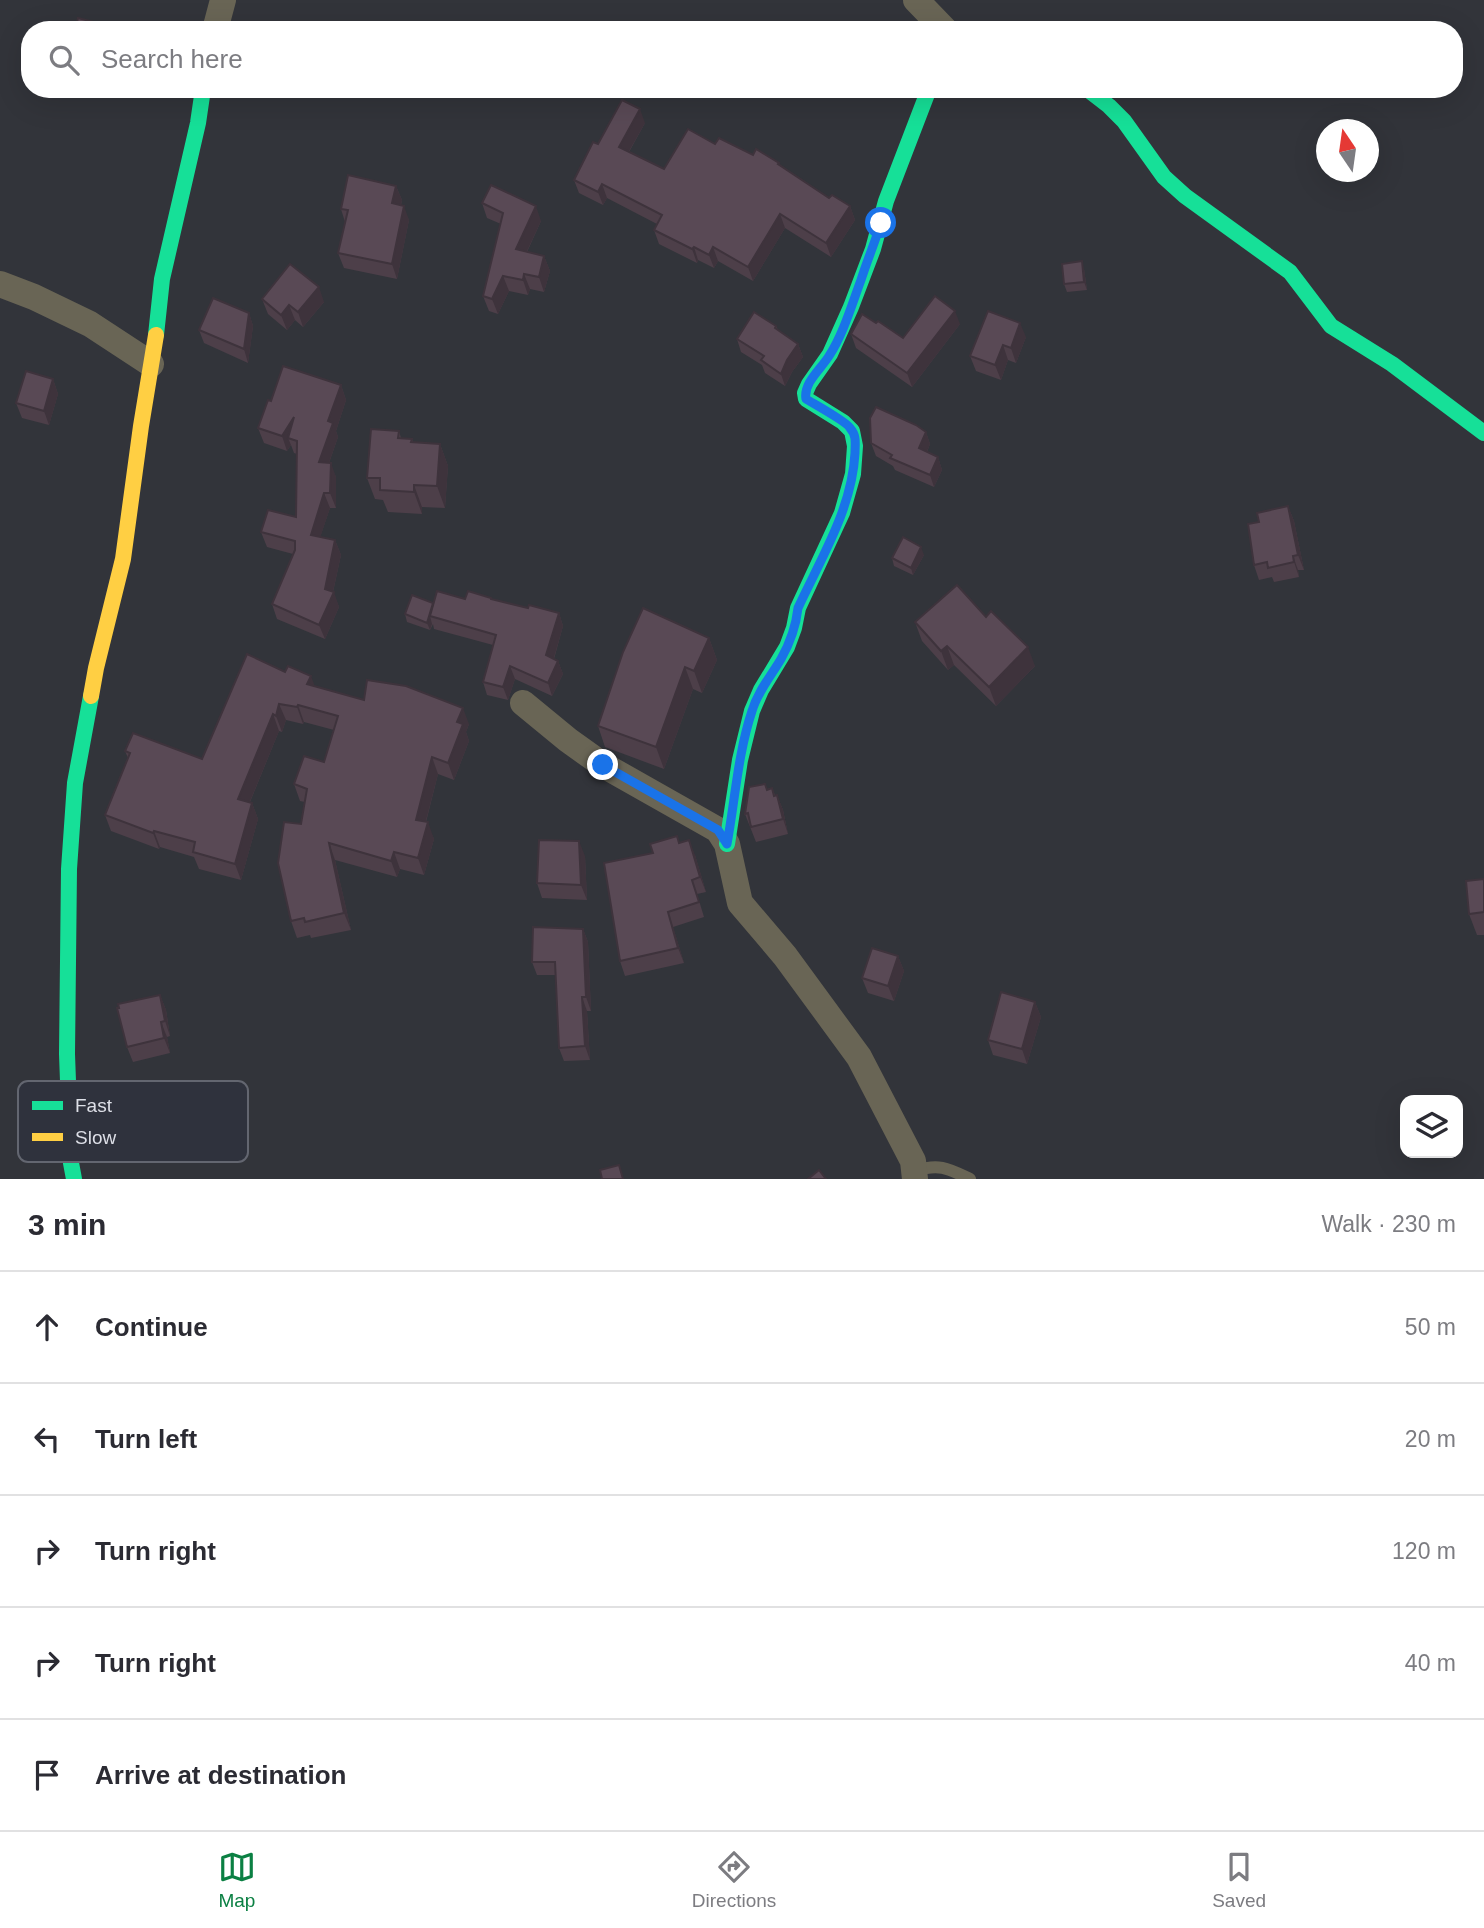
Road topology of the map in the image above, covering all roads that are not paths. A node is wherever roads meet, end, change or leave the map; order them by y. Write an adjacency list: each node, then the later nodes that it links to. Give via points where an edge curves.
1 (223, 0): 3 (street)
2 (916, 0): 4 (street)
3 (217, 21)
4 (936, 21)
5 (202, 98): 9 (street, via 162,279)
6 (926, 98): 12 (street, via 851,307 830,355 805,393 806,399 849,425 856,437 852,483 798,608 790,641 751,712)
7 (1099, 98): 10 (street, via 1124,121 1164,177 1290,272 1331,326 1392,364)
8 (0, 284): 9 (street, via 90,324)
9 (151, 363): 13 (street, via 123,559 96,668 75,783 69,869)
10 (1484, 433)
11 (523, 703): 12 (street, via 603,765 718,830)
12 (727, 844): 14 (street, via 740,903 859,1057 913,1161)
13 (68, 1081)
14 (915, 1175): 15 (lane, via 946,1167)
15 (970, 1179)

